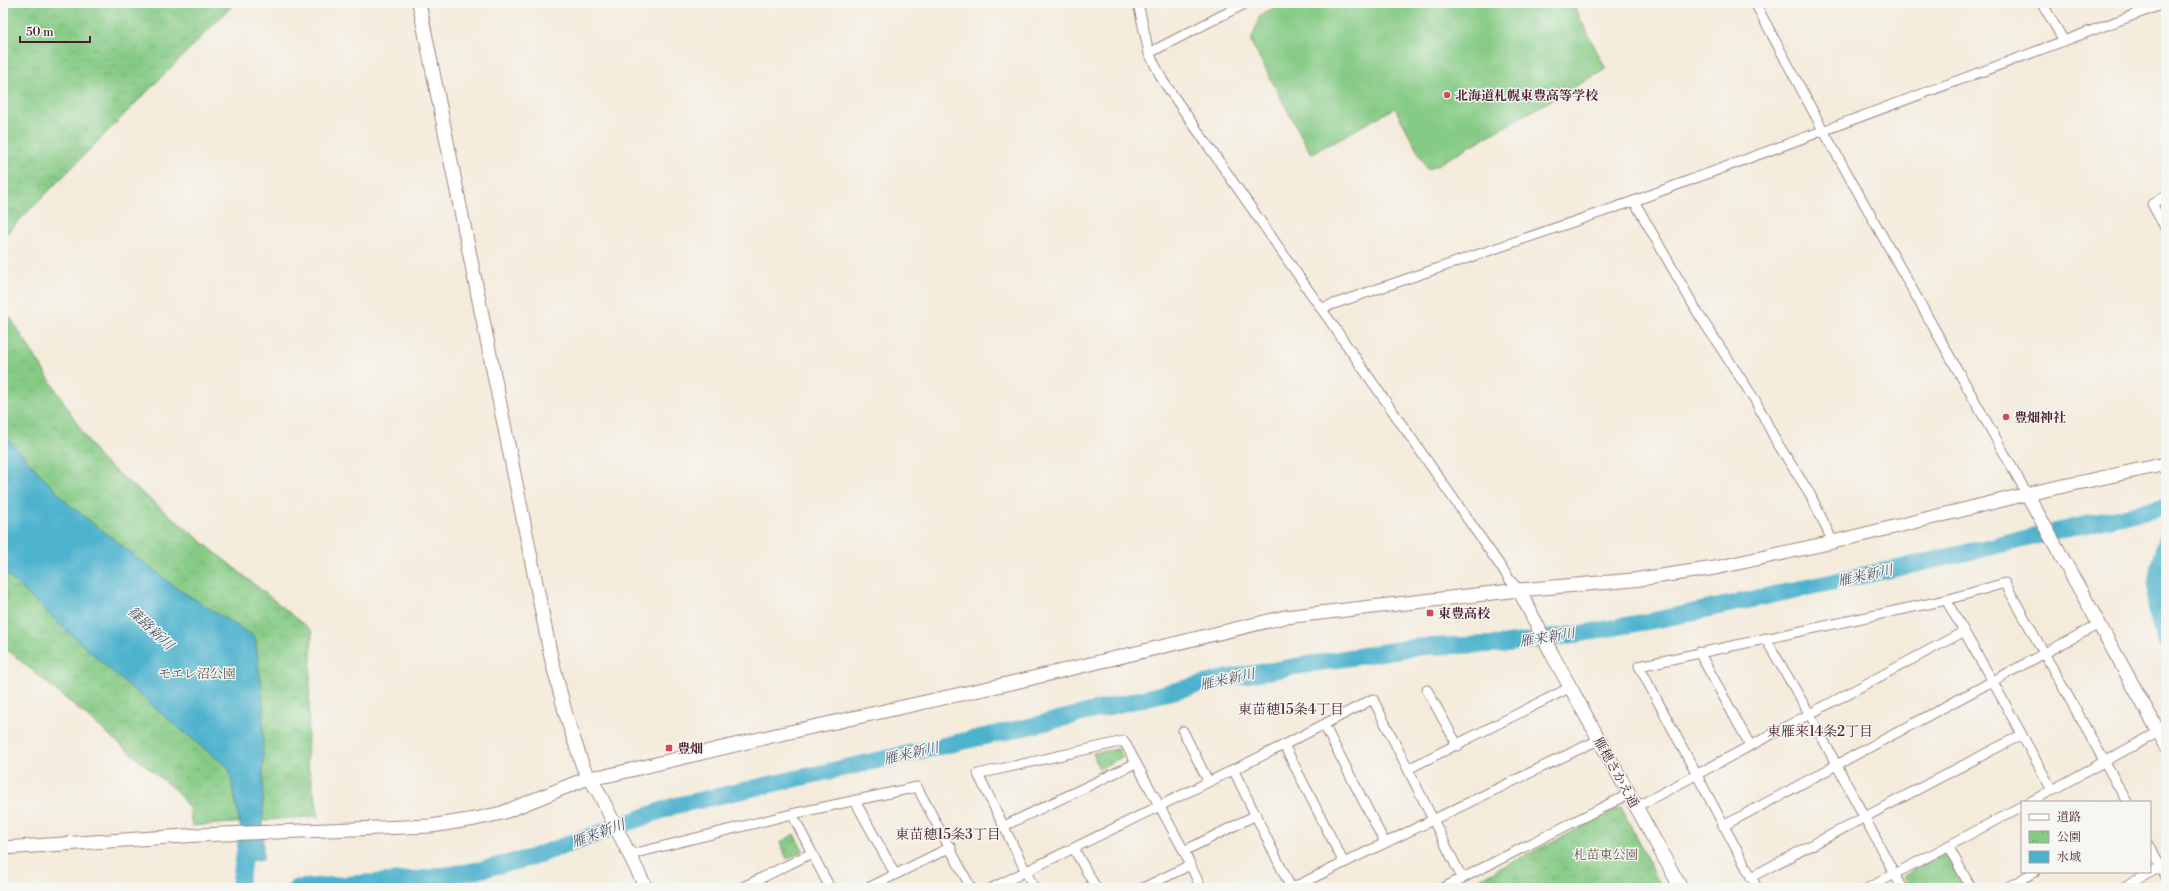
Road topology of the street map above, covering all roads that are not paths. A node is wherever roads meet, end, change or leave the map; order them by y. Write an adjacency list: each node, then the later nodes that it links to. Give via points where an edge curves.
1 (419, 3): 43 (street, via 551,657 566,715)
2 (1138, 3): 8 (street)
3 (1246, 3): 8 (street)
4 (1755, 3): 9 (street)
5 (2042, 3): 7 (street)
6 (2166, 3): 7 (street)
7 (2064, 41): 9 (street)
8 (1149, 53): 13 (street, via 1164,81)
9 (1823, 130): 11 (street); 15 (street)
10 (2166, 196): 12 (street, via 2152,204)
11 (1634, 201): 13 (street); 16 (street, via 1699,315 1755,400 1776,441 1810,494)
12 (2166, 229)
13 (1322, 308): 17 (street)
14 (2166, 464): 15 (street)
15 (2027, 494): 16 (street); 19 (street)
16 (1833, 542): 17 (street, via 1715,568 1633,580)
17 (1519, 590): 25 (street, 雁穂さかえ通); 43 (street, via 1284,617 1024,680)
18 (1946, 600): 20 (street); 21 (street); 23 (street, via 2005,583)
19 (2099, 624): 23 (street); 29 (street)
20 (1963, 632): 24 (street); 27 (street)
21 (1765, 638): 22 (street); 27 (street)
22 (1699, 652): 34 (street); 42 (street, via 1639,666)
23 (2045, 654): 24 (street); 37 (street)
24 (1994, 682): 31 (street); 39 (street)
25 (1571, 687): 32 (street, 雁穂さかえ通); 36 (street)
26 (1427, 690): 36 (street)
27 (1809, 713): 34 (street); 39 (street)
28 (1324, 725): 33 (street); 41 (street, via 1373,699); 59 (street)
29 (2163, 730): 35 (street); 37 (street)
30 (1183, 731): 44 (street)
31 (2021, 735): 45 (street); 55 (street)
32 (1600, 739): 46 (street, 雁穂さかえ通); 56 (street)
33 (1284, 745): 40 (street); 68 (street)
34 (1750, 745): 42 (street)
35 (2166, 745)
36 (1458, 746): 41 (street)
37 (2106, 760): 45 (street); 49 (street)
38 (1136, 763): 50 (street); 57 (street); 57 (street, via 1124,741 978,774)
39 (1837, 765): 55 (street); 58 (street)
40 (1233, 769): 44 (street); 54 (street)
41 (1408, 769): 56 (street)
42 (1695, 774): 51 (street); 58 (street)
43 (588, 778): 63 (street, via 502,813 431,826 205,835); 65 (street)
44 (1208, 781): 50 (street)
45 (2052, 790): 48 (street)
46 (1629, 794): 51 (street, 雁穂さかえ通); 79 (street)
47 (855, 801): 53 (street); 61 (street, via 917,787); 75 (street)
48 (2032, 801)
49 (2127, 801)
50 (1158, 806): 64 (street); 66 (street)
51 (1636, 807): 92 (street, 雁穂さかえ通)
52 (2021, 807): 60 (street)
53 (792, 814): 65 (street); 67 (street)
54 (1256, 815): 66 (street); 90 (street)
55 (1864, 818): 76 (street); 78 (street)
56 (1434, 820): 59 (street); 79 (street)
57 (1004, 826): 71 (street)
58 (1723, 826): 78 (street)
59 (1385, 843): 68 (street)
60 (1948, 846): 76 (street); 96 (street)
61 (951, 847): 75 (street); 84 (street)
62 (2151, 847): 70 (street)
63 (3, 848)
64 (1074, 849): 71 (street); 87 (street)
65 (626, 850): 80 (street)
66 (1184, 851): 69 (street)
67 (812, 853): 81 (street); 82 (street)
68 (1344, 863): 90 (street)
69 (1190, 865): 88 (street); 89 (street)
70 (2164, 866): 74 (street); 77 (street)
71 (1026, 871): 85 (street); 86 (street)
72 (2033, 873): 97 (street)
73 (2151, 873): 98 (street)
74 (2151, 873)
75 (895, 874): 83 (street)
76 (1895, 874): 94 (street); 95 (street)
77 (2166, 876)
78 (1751, 877): 93 (street)
79 (1462, 878): 91 (street)
80 (646, 888)
81 (741, 888)
82 (830, 888)
83 (868, 888)
84 (971, 888)
85 (992, 888)
86 (1034, 888)
87 (1096, 888)
88 (1143, 888)
89 (1201, 888)
90 (1292, 888)
91 (1443, 888)
92 (1681, 888)
93 (1757, 888)
94 (1868, 888)
95 (1902, 888)
96 (1971, 888)
97 (2006, 888)
98 (2122, 888)

